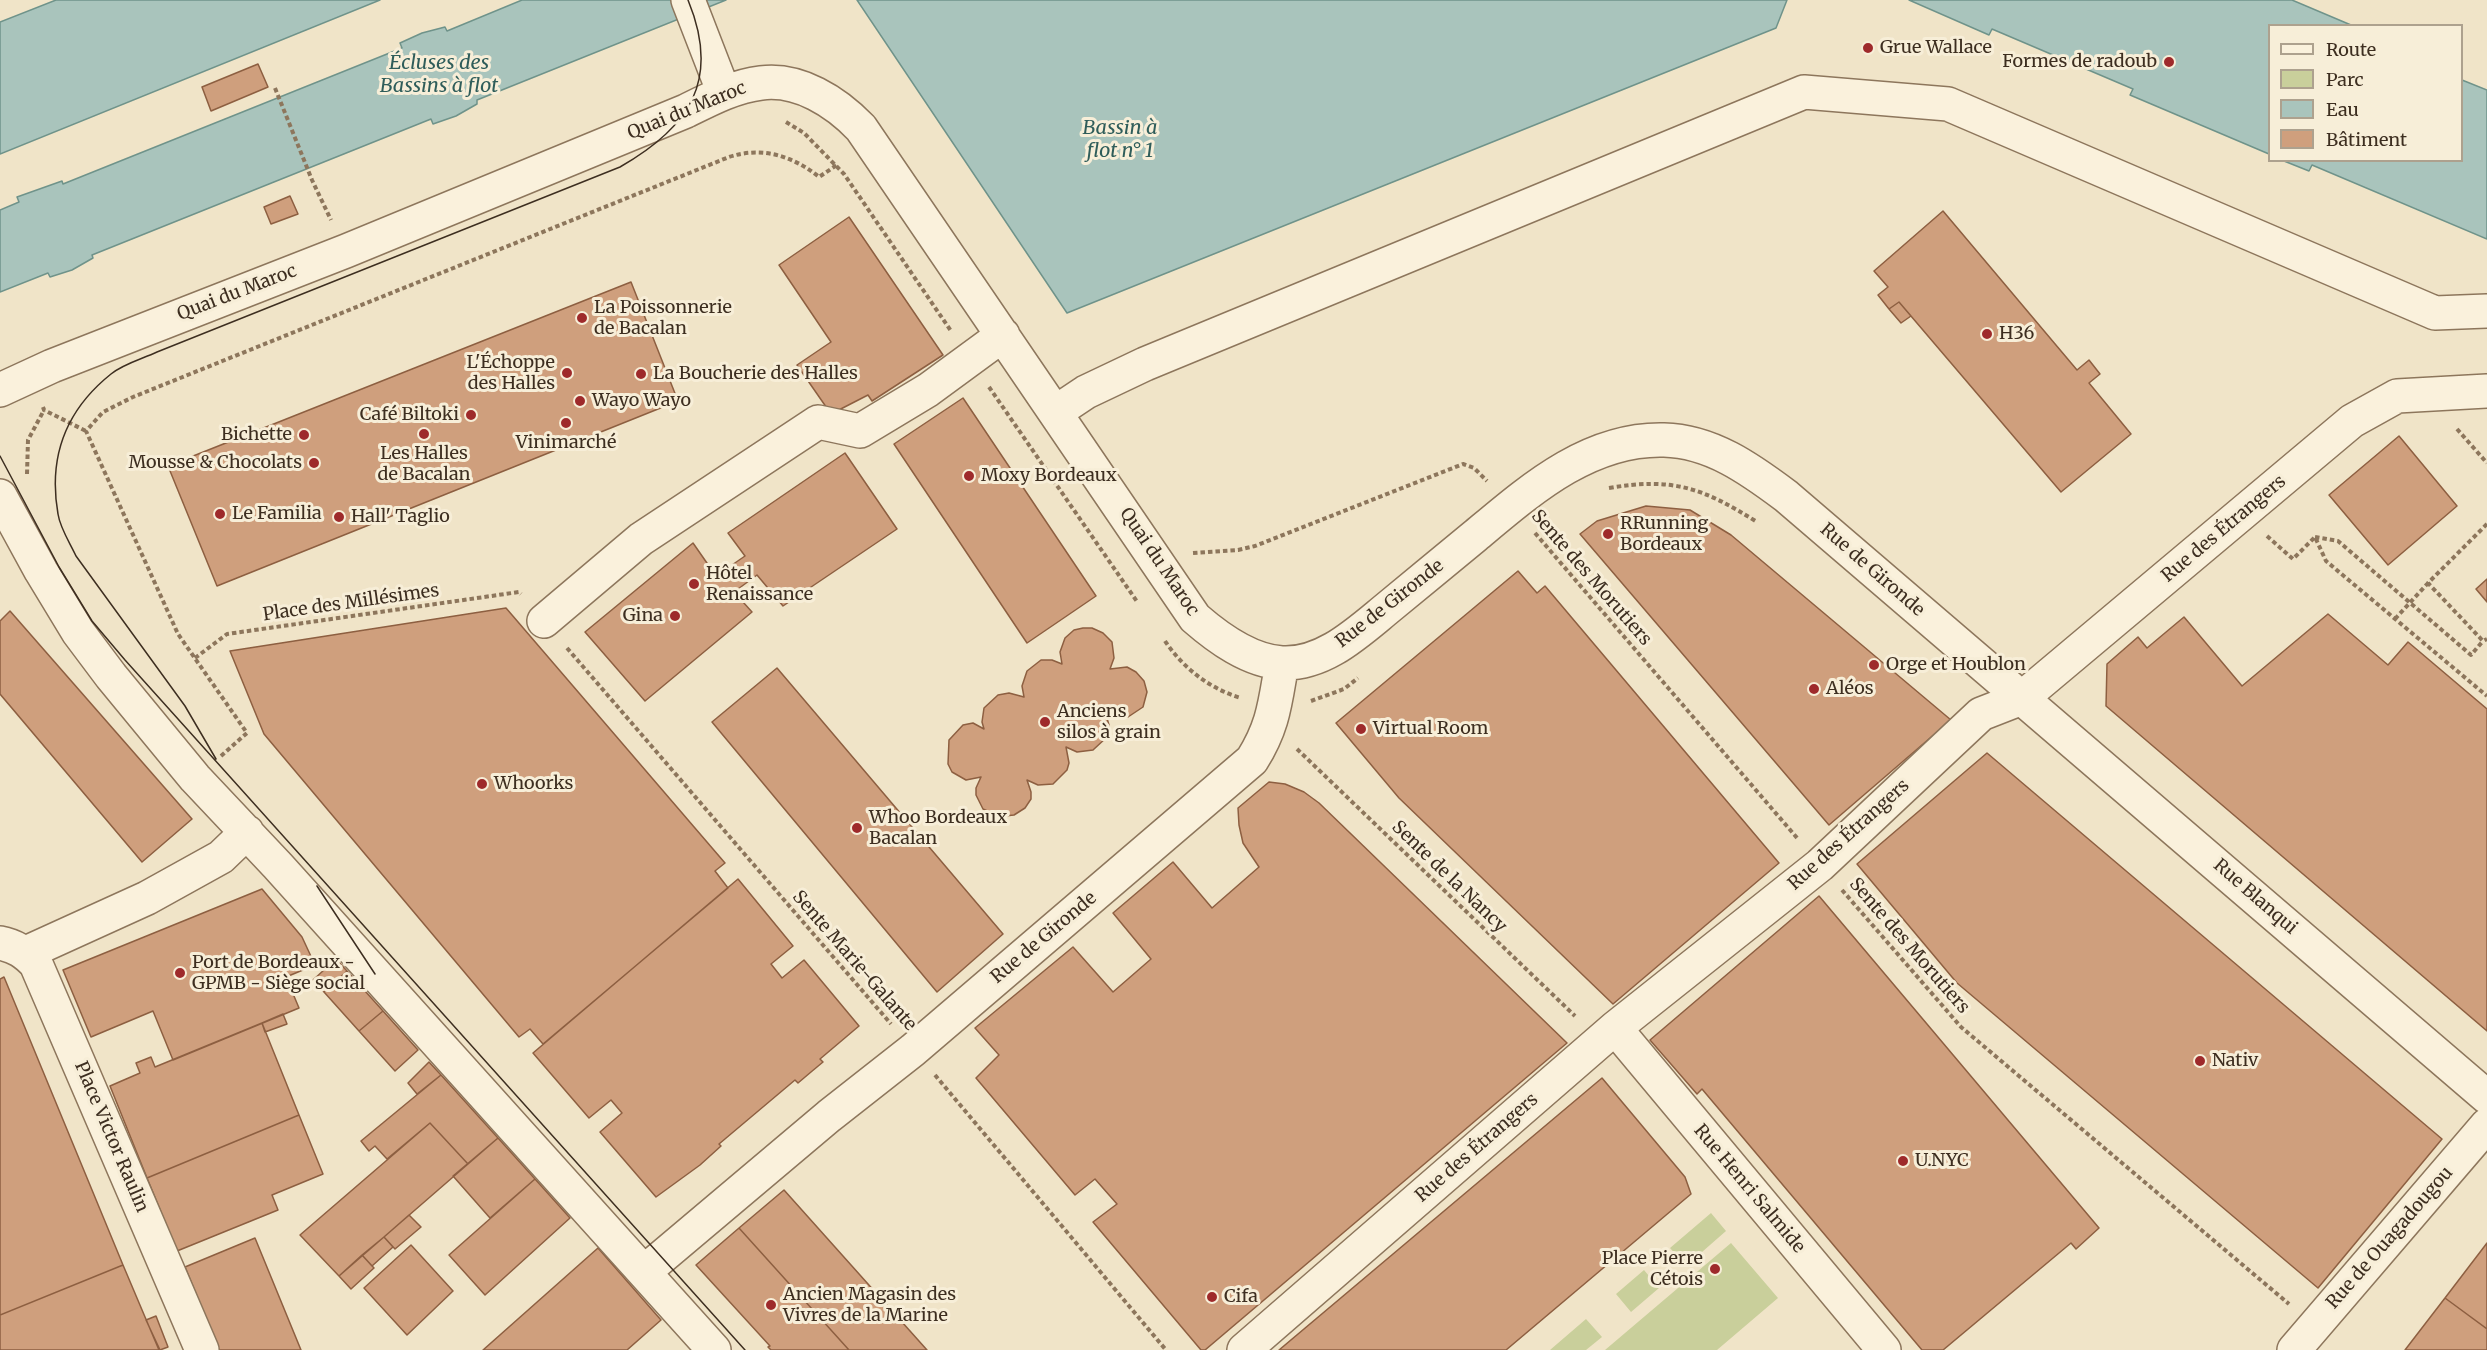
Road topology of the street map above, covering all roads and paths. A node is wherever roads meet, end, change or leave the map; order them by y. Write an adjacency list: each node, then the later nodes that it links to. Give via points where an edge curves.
1 (691, 7): 3 (street)
2 (276, 88): 6 (path, via 312,180)
3 (724, 93): 6 (street, Quai du Maroc); 8 (street, Quai du Maroc, via 761,83 789,84 819,94 845,111 861,128)
4 (785, 121): 9 (path, via 804,133 844,174)
5 (819, 177): 33 (path, via 787,157 739,154 103,412 86,431 178,634)
6 (346, 251): 10 (street, Quai du Maroc)
7 (2487, 310): 13 (street, via 2436,313 1948,104 1804,92 1145,364 1086,392)
8 (1003, 335): 9 (street); 13 (street, Quai du Maroc)
9 (969, 359): 28 (path); 30 (street, via 928,390 860,431 818,422 641,538)
10 (0, 390)
11 (2487, 391): 17 (street, Rue des Étrangers, via 2397,396 2352,422)
12 (44, 410): 14 (path, via 28,440 26,477)
13 (1056, 412): 24 (street, Quai du Maroc)
14 (10, 488): 40 (street, via 41,571 78,632)
15 (1602, 489): 18 (path, via 1669,483 1701,491)
16 (1510, 505): 24 (path, via 1474,468 1463,464 1256,546 1184,554); 34 (street, Rue de Gironde, via 1359,632 1319,658); 37 (street, Rue de Gironde, via 1586,456 1630,443 1665,440 1723,454 1786,496)
17 (2241, 515): 22 (path, via 2293,559); 37 (street, Rue des Étrangers)
18 (1761, 524)
19 (2487, 524): 25 (path)
20 (1542, 525): 21 (path)
21 (1534, 532): 23 (path); 42 (path, Sente des Morutiers)
22 (2315, 537): 27 (path, via 2338,541); 29 (path, via 2326,561)
23 (1525, 539)
24 (1162, 567): 34 (street, Quai du Maroc, via 1195,618 1221,640)
25 (2428, 583): 27 (path); 32 (path)
26 (519, 592): 30 (path, Sente Marie-Galante); 33 (path, Place des Millésimes, via 227,634)
27 (2410, 603): 29 (path); 32 (path, via 2471,655)
28 (1140, 604)
29 (2395, 619): 36 (path)
30 (544, 621): 45 (path, Sente Marie-Galante)
31 (1160, 634): 38 (path, via 1195,675 1238,697)
32 (2485, 640)
33 (195, 658): 40 (path, via 247,733)
34 (1282, 663): 38 (street, Rue de Gironde)
35 (1363, 674): 38 (path, via 1344,688 1307,702)
36 (2487, 696)
37 (2022, 698): 42 (street, Rue des Étrangers, via 1981,714); 46 (street, Rue Blanqui)
38 (1275, 704): 39 (street, Rue de Gironde)
39 (1266, 737): 44 (path, Sente de la Nancy, via 1289,741 1589,1030); 45 (street, Rue de Gironde, via 1252,760)
40 (195, 778): 41 (street)
41 (247, 832): 43 (street, via 221,857 147,898); 48 (street)
42 (1820, 864): 44 (street, Rue des Étrangers); 49 (path, Sente des Morutiers, via 1961,1027)
43 (13, 948): 50 (street, Place Victor Raulin, via 36,964 46,984)
44 (1615, 1028): 53 (street, Rue des Étrangers); 54 (street, Rue Henri Salmide)
45 (913, 1050): 48 (street, Rue de Gironde); 52 (path, Sente Marie-Galante)
46 (2487, 1097)
47 (2487, 1125): 49 (street, Rue de Ouagadougou)
48 (644, 1272): 51 (street)
49 (2304, 1338)
50 (202, 1350)
51 (714, 1350)
52 (1166, 1350)
53 (1244, 1350)
54 (1884, 1350)

